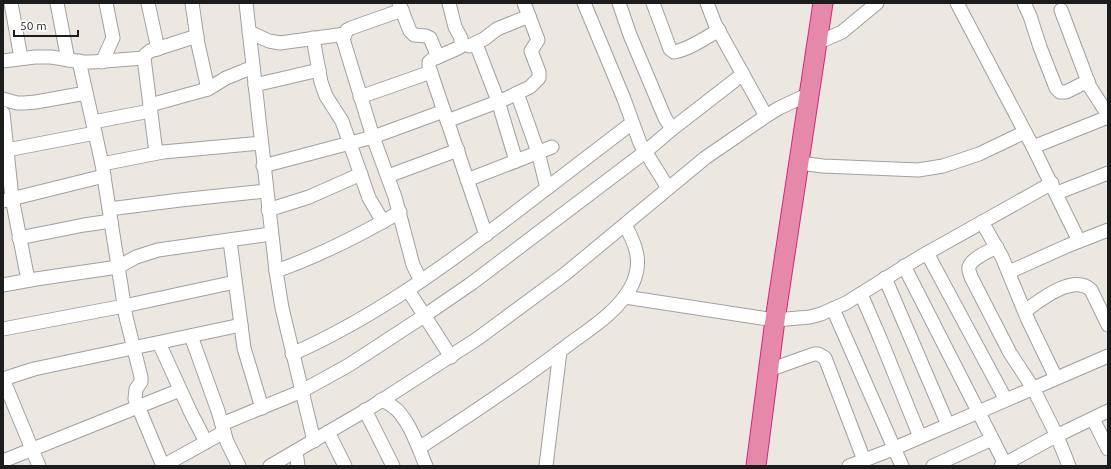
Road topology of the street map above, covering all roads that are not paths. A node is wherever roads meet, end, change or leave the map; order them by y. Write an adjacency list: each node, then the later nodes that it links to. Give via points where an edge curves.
1 (11, 3): 32 (street)
2 (57, 3): 35 (street)
3 (106, 3): 36 (street, via 113,38)
4 (148, 3): 30 (street)
5 (192, 3): 24 (street)
6 (247, 3): 22 (street)
7 (450, 3): 28 (street, via 455,26 461,38)
8 (524, 3): 19 (street)
9 (584, 3): 55 (street)
10 (619, 3): 57 (street, via 630,35)
11 (653, 3): 20 (street, via 670,49 674,52)
12 (706, 3): 20 (street)
13 (823, 3): 26 (highway)
14 (877, 3): 26 (street, via 842,32)
15 (957, 3): 58 (street)
16 (1024, 3): 41 (street, via 1056,88 1060,92 1066,92)
17 (401, 6): 21 (street); 23 (street, via 351,28)
18 (1061, 10): 41 (street)
19 (529, 16): 27 (street, via 497,29); 45 (street, via 538,40 532,51 539,78 530,88)
20 (719, 30): 40 (street)
21 (410, 31): 29 (street); 31 (street, via 414,35 430,38)
22 (249, 32): 25 (street, via 280,44); 37 (street)
23 (345, 34): 25 (street); 47 (street, via 344,44)
24 (197, 36): 30 (street); 43 (street)
25 (314, 38): 38 (street)
26 (817, 43): 46 (highway)
27 (476, 44): 28 (street); 49 (street)
28 (460, 47): 31 (street)
29 (418, 48)
30 (158, 49): 33 (street, via 148,53)
31 (438, 57): 39 (street, via 429,62)
32 (21, 58): 34 (street); 35 (street, via 51,57)
33 (144, 58): 36 (street); 50 (street)
34 (3, 60)
35 (74, 61): 36 (street); 44 (street)
36 (102, 62)
37 (253, 67): 42 (street); 43 (street)
38 (319, 70): 42 (street); 61 (street, via 326,96 340,117)
39 (431, 72): 47 (street); 52 (street)
40 (743, 74): 53 (street); 57 (street)
41 (1088, 81): 54 (street)
42 (255, 85): 60 (street)
43 (208, 89): 50 (street)
44 (86, 93): 48 (street, via 36,102 17,103); 56 (street)
45 (517, 93): 49 (street); 66 (street)
46 (809, 94): 53 (street); 70 (highway)
47 (360, 97): 59 (street)
48 (3, 99)
49 (498, 102): 52 (street); 69 (street)
50 (150, 108): 56 (street); 68 (street)
51 (3, 113): 64 (street)
52 (446, 116): 59 (street); 65 (street)
53 (766, 116): 78 (street, via 705,158)
54 (1108, 116): 63 (street)
55 (632, 123): 67 (street); 77 (street)
56 (94, 128): 64 (street); 72 (street)
57 (672, 129): 67 (street)
58 (1025, 132): 63 (street); 70 (street, via 979,154 943,166 918,170)
59 (373, 137): 61 (street); 75 (street)
60 (261, 143): 68 (street); 71 (street)
61 (351, 143): 71 (street); 74 (street)
62 (552, 147): 66 (street)
63 (1033, 147): 79 (street)
64 (7, 150): 81 (street)
65 (458, 150): 75 (street); 76 (street)
66 (538, 152): 69 (street); 77 (street)
67 (645, 152): 78 (street); 111 (street, via 472,283)
68 (156, 153): 72 (street)
69 (516, 161): 76 (street)
70 (799, 163): 112 (highway)
71 (263, 166): 80 (street)
72 (103, 170): 81 (street); 84 (street)
73 (1108, 173): 79 (street)
74 (361, 174): 82 (street, via 309,197); 85 (street, via 369,198)
75 (388, 176): 83 (street)
76 (467, 180): 90 (street)
77 (547, 188): 90 (street)
78 (668, 188): 87 (street)
79 (1054, 188): 86 (street); 93 (street)
80 (266, 191): 82 (street); 84 (street, via 180,200)
81 (7, 199): 91 (street)
82 (268, 210): 89 (street)
83 (400, 212): 85 (street); 102 (street, via 413,265)
84 (110, 215): 91 (street, via 84,225); 96 (street)
85 (383, 222): 98 (street, via 311,258)
86 (982, 222): 94 (street); 95 (street)
87 (624, 225): 107 (street, via 634,242 637,259 635,276); 122 (street, via 543,291)
88 (1108, 230): 93 (street)
89 (270, 234): 92 (street); 98 (street)
90 (486, 235): 102 (street)
91 (19, 238): 101 (street)
92 (230, 241): 96 (street, via 158,250); 103 (street)
93 (1079, 241): 99 (street)
94 (996, 247): 99 (street); 126 (street, via 976,259 969,269 1010,353)
95 (927, 253): 97 (street); 130 (street)
96 (118, 266): 101 (street); 108 (street)
97 (904, 266): 100 (street); 135 (street)
98 (276, 271): 120 (street)
99 (1009, 272): 110 (street)
100 (885, 278): 106 (street); 137 (street)
101 (28, 280): 104 (street)
102 (421, 281): 105 (street)
103 (235, 282): 108 (street); 113 (street)
104 (3, 285)
105 (408, 290): 111 (street); 120 (street, via 320,342)
106 (860, 294): 109 (street); 141 (street)
107 (625, 297): 112 (street); 119 (street, via 605,317)
108 (124, 306): 115 (street); 118 (street)
109 (833, 309): 112 (street, via 810,317); 146 (street)
110 (1025, 311): 114 (street, via 1059,289 1082,285 1091,290); 124 (street)
111 (424, 316): 122 (street); 128 (street)
112 (775, 320): 123 (highway)
113 (240, 325): 116 (street); 132 (street, via 244,348)
114 (1108, 325)
115 (3, 329)
116 (191, 336): 117 (street); 138 (street)
117 (159, 343): 118 (street); 127 (street)
118 (135, 348): 125 (street, via 34,369); 131 (street, via 142,382 136,389)
119 (560, 351): 145 (street, via 490,403); 161 (street)
120 (292, 354): 128 (street)
121 (1108, 356): 124 (street)
122 (451, 357): 129 (street)
123 (769, 370): 150 (street, via 814,354 825,358); 162 (highway)
124 (1056, 378): 126 (street)
125 (3, 379): 147 (street)
126 (1033, 388): 130 (street); 140 (street)
127 (180, 390): 131 (street); 144 (street)
128 (302, 392): 132 (street); 143 (street)
129 (381, 400): 133 (street); 145 (street, via 392,406 403,418)
130 (1006, 400): 135 (street)
131 (137, 406): 147 (street); 154 (street)
132 (262, 408): 138 (street)
133 (365, 410): 139 (street); 159 (street)
134 (1108, 411): 136 (street)
135 (978, 412): 137 (street); 142 (street)
136 (1093, 419): 140 (street); 148 (street)
137 (948, 425): 141 (street)
138 (223, 428): 144 (street); 155 (street)
139 (328, 432): 143 (street); 158 (street)
140 (1057, 436): 152 (street); 166 (street)
141 (920, 437): 146 (street)
142 (992, 439): 152 (street); 165 (street)
143 (314, 441): 149 (street)
144 (206, 442): 154 (street)
145 (419, 448): 160 (street)
146 (894, 448): 150 (street); 164 (street)
147 (32, 449): 151 (street); 153 (street)
148 (1108, 449)
149 (296, 451): 156 (street); 157 (street)
150 (864, 460): 163 (street)
151 (3, 461)
152 (1003, 465)
153 (39, 466)
154 (163, 466)
155 (238, 466)
156 (270, 466)
157 (298, 466)
158 (345, 466)
159 (393, 466)
160 (426, 466)
161 (546, 466)
162 (756, 466)
163 (849, 466)
164 (902, 466)
165 (933, 466)
166 (1069, 466)

